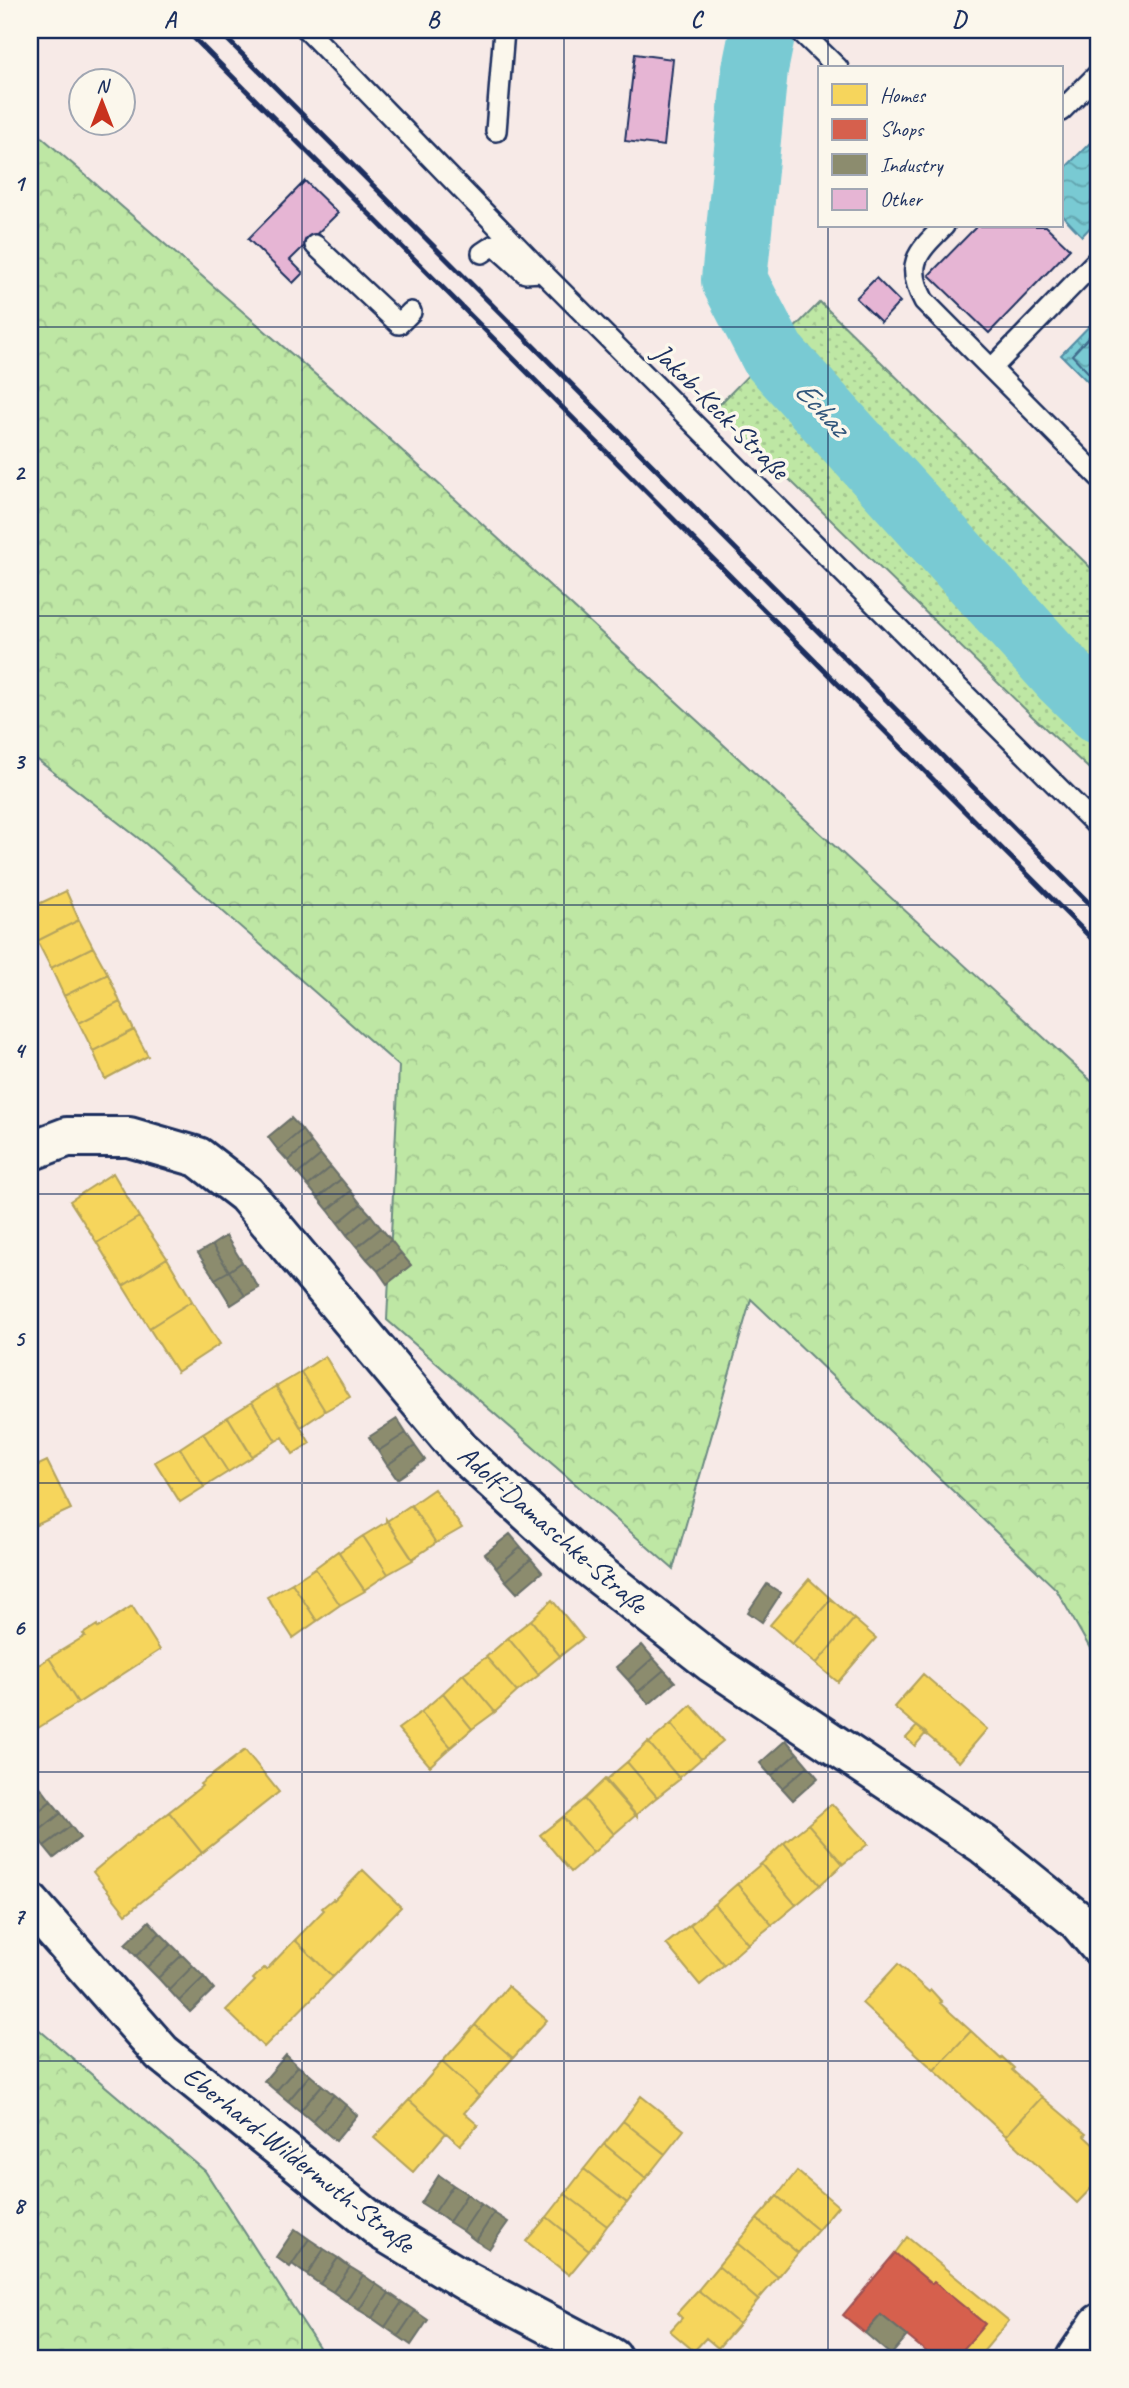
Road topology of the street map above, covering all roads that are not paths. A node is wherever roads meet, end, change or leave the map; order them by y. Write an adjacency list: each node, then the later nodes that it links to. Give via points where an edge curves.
1 (307, 30): 12 (lane, Jakob-Keck-Straße)
2 (504, 30): 7 (lane)
3 (799, 30): 4 (lane)
4 (836, 66)
5 (1099, 72): 6 (lane)
6 (1062, 110)
7 (496, 131)
8 (942, 228): 14 (lane, via 920,250 914,267 916,285 924,301)
9 (315, 246): 13 (lane, via 399,324)
10 (482, 253): 12 (lane, via 494,246 525,273)
11 (1099, 258): 14 (lane)
12 (542, 272): 16 (lane, Jakob-Keck-Straße)
13 (411, 312)
14 (992, 368): 15 (lane)
15 (1099, 477)
16 (1099, 828)
17 (30, 1151): 19 (street, Adolf-Damaschke-Straße, via 67,1137 129,1137 198,1157 246,1194 460,1450 578,1558 712,1662 983,1844 1077,1920)
18 (30, 1903): 21 (street, Eberhard-Wildermuth-Straße, via 162,2053 383,2231)
19 (1099, 1946)
20 (1099, 2324): 22 (street)
21 (612, 2358)
22 (1076, 2358)

